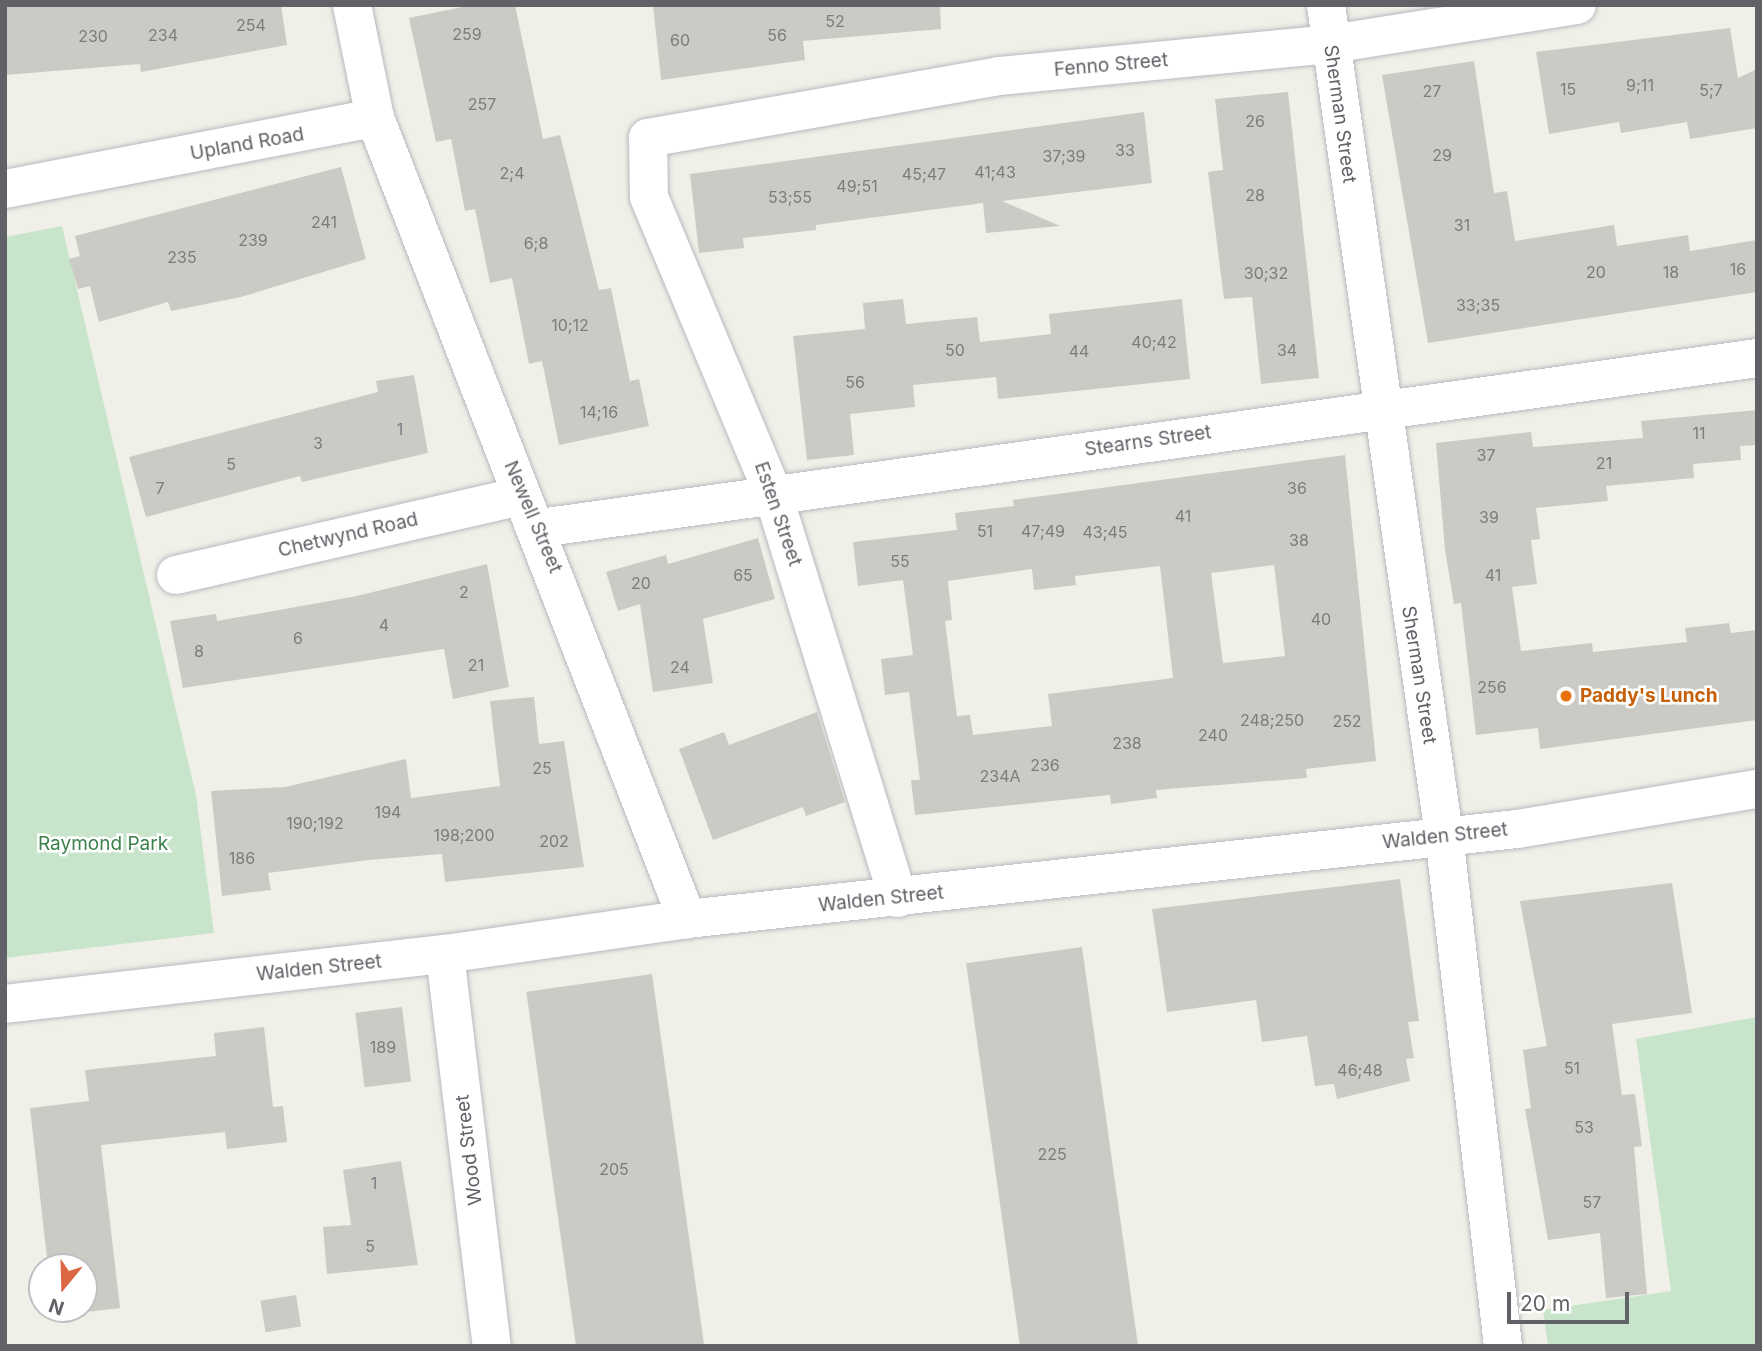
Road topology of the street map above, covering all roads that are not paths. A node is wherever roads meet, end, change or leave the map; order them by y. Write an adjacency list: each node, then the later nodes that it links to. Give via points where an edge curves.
1 (352, 5): 5 (street)
2 (1326, 5): 4 (street, Sherman Street)
3 (1577, 5): 4 (street, Fenno Street)
4 (1331, 44): 6 (street, Fenno Street, via 999,76); 9 (street, Sherman Street)
5 (375, 118): 7 (street, Upland Road); 11 (street, Newell Street)
6 (648, 138): 10 (street, Esten Street, via 649,197)
7 (5, 190)
8 (1757, 358): 9 (street, Stearns Street)
9 (1379, 410): 10 (street, Stearns Street); 14 (street, Sherman Street)
10 (772, 491): 11 (street, Stearns Street); 15 (street, Esten Street)
11 (530, 512): 12 (street, Chetwynd Road); 16 (street, Newell Street)
12 (176, 575)
13 (1757, 789): 14 (street, Walden Street)
14 (1444, 835): 15 (street, Walden Street); 20 (street, Sherman Street)
15 (898, 898): 16 (street, Walden Street)
16 (687, 919): 17 (street, Walden Street)
17 (445, 954): 18 (street, Walden Street); 19 (street, Wood Street)
18 (5, 1004)
19 (492, 1346)
20 (1503, 1346)

